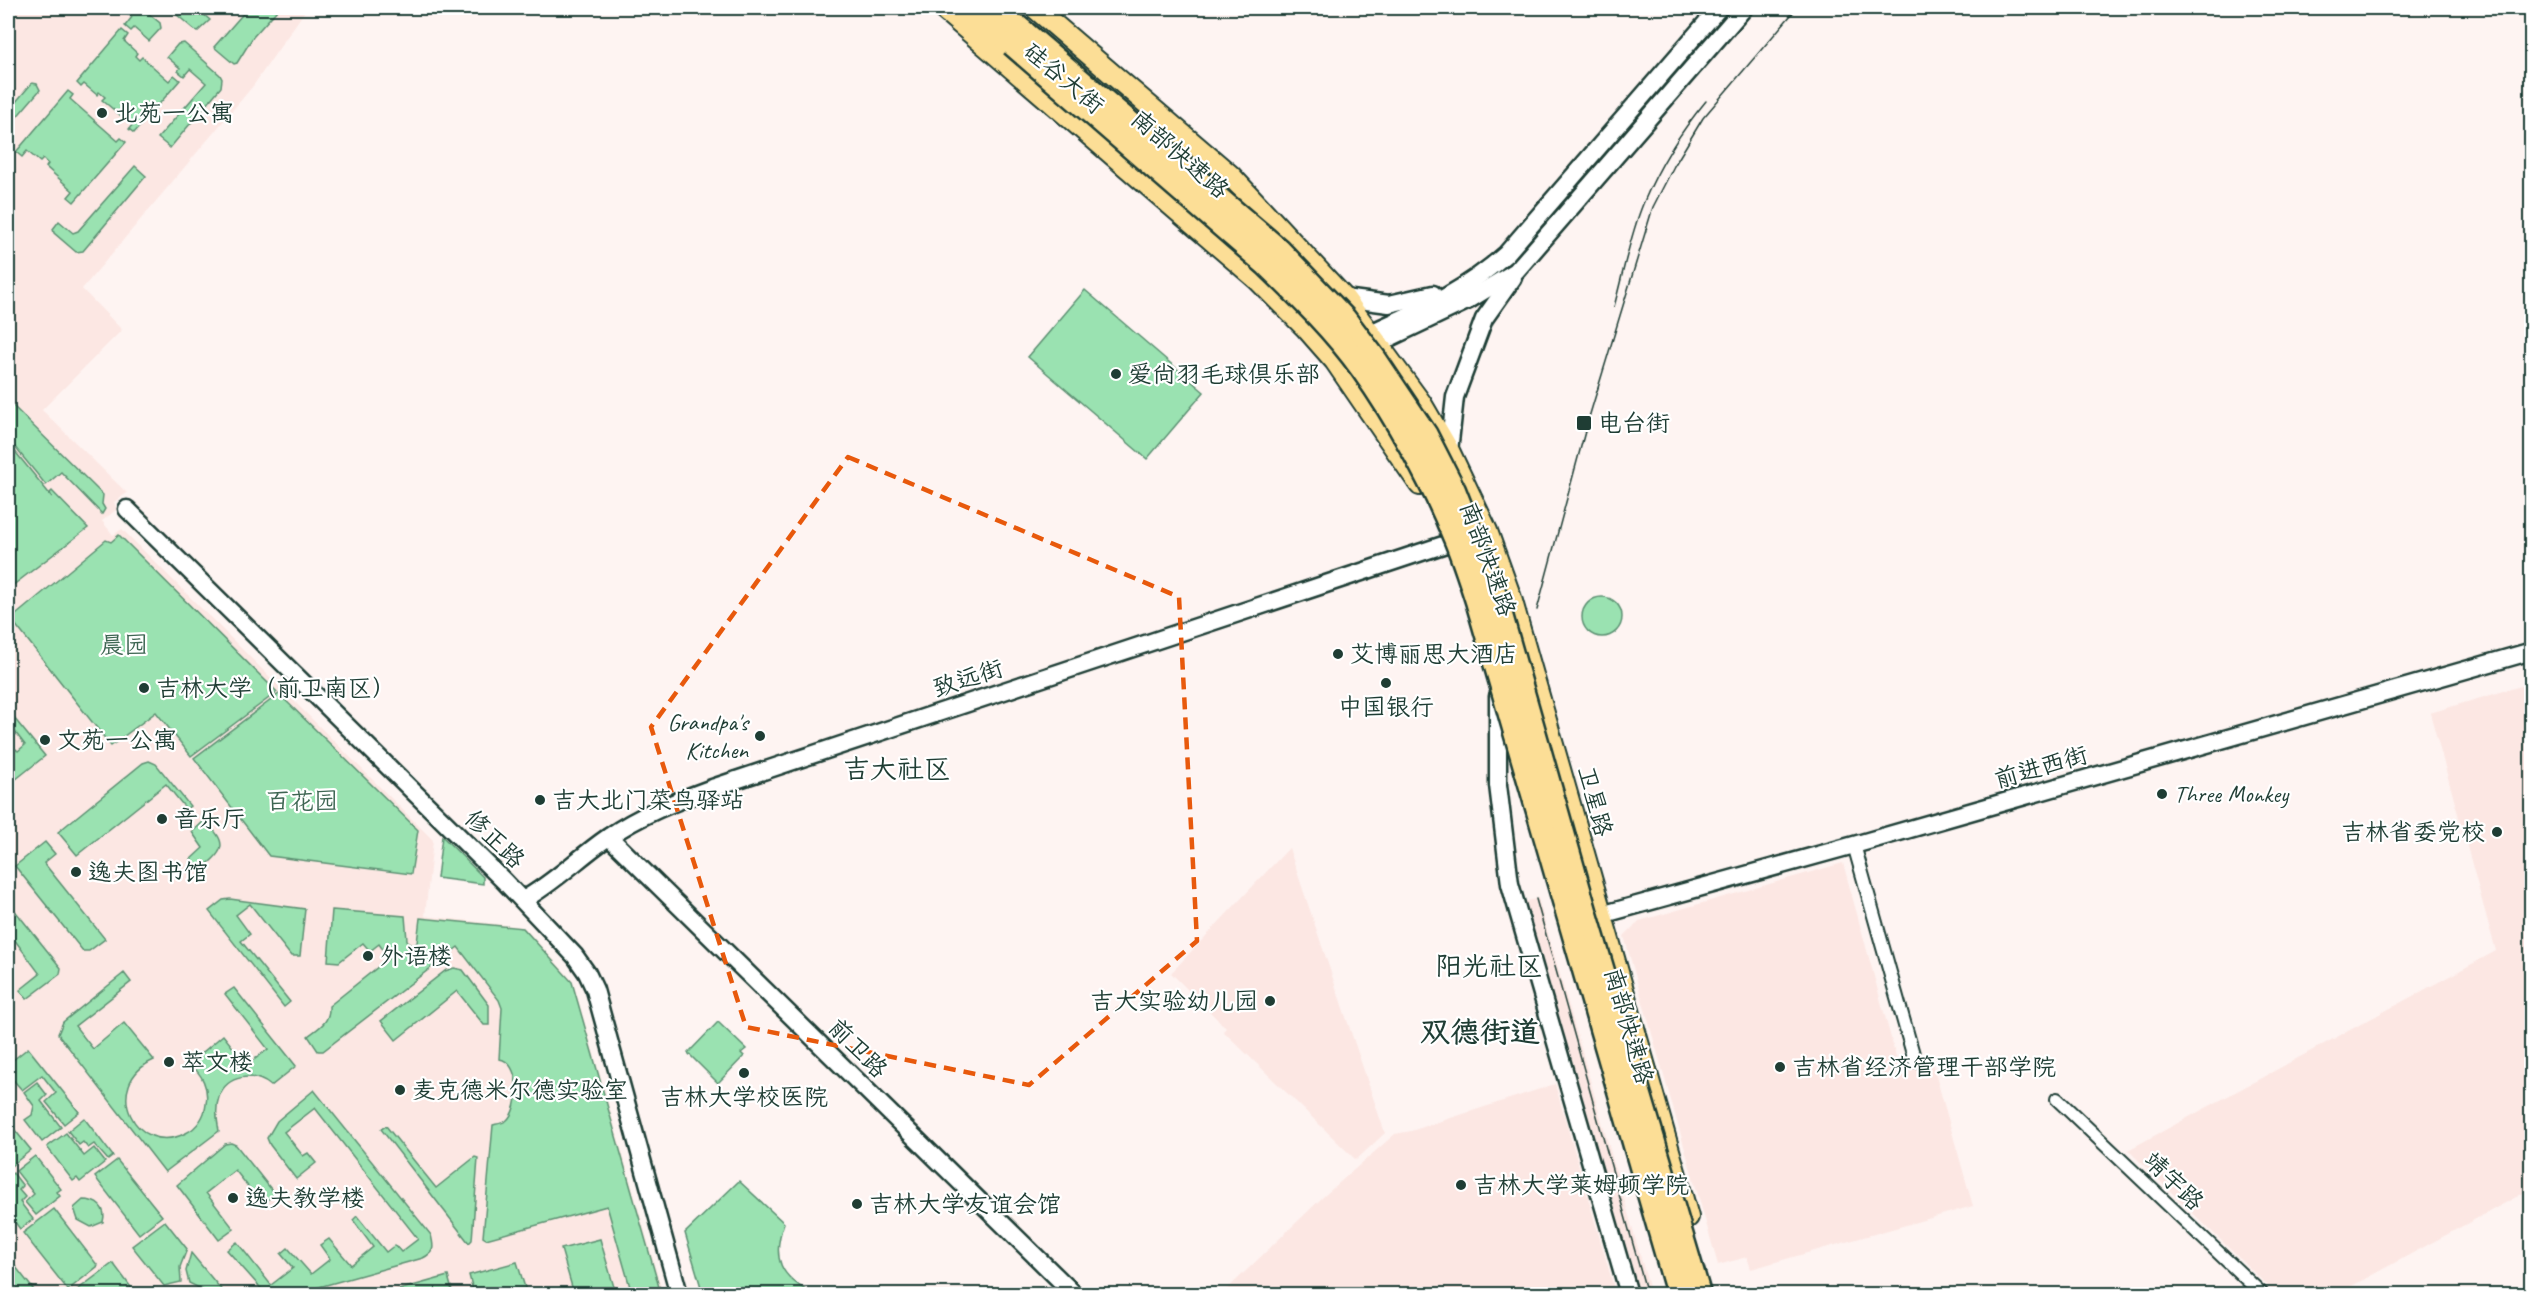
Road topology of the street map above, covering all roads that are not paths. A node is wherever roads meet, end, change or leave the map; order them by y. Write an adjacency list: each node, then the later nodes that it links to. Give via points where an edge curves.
1 (942, 8): 12 (main road, 硅谷大街, via 1258,280)
2 (970, 8): 7 (highway, 南部快速路)
3 (996, 8): 7 (highway, 南部快速路)
4 (1035, 8): 10 (main road, 硅谷大街, via 1230,175)
5 (1719, 8): 9 (street, via 1506,254)
6 (1744, 8): 8 (street)
7 (1018, 38): 29 (highway, 南部快速路, bridge, via 1298,296 1361,368 1397,424 1454,535 1477,600); 30 (highway, 南部快速路, bridge, via 1293,264 1344,318 1425,435 1454,490 1495,594)
8 (1516, 271): 11 (street, via 1469,300); 13 (street, via 1510,286 1484,319 1455,397)
9 (1484, 274): 10 (street, via 1427,297 1399,303); 11 (street)
10 (1344, 298): 11 (main road, 硅谷大街)
11 (1374, 339): 12 (street); 13 (main road, 卫星路, via 1421,403)
12 (1335, 361): 15 (main road, via 1408,465 1431,502)
13 (1449, 451): 21 (main road, 卫星路, via 1487,531 1510,598)
14 (127, 508): 20 (street, 修正路)
15 (1449, 543): 17 (main road); 18 (street, 致远街, via 715,787 648,813)
16 (2532, 651): 19 (street, 前进西街)
17 (1498, 696): 22 (main road); 27 (street, via 1498,785 1510,884)
18 (609, 837): 20 (street, 致远街, via 546,887); 26 (street, 前卫路)
19 (1854, 845): 21 (street, 前进西街); 23 (street)
20 (523, 900): 25 (street, 修正路, via 575,956 595,990)
21 (1600, 915): 22 (street, 前进西街); 31 (main road, 卫星路)
22 (1563, 925): 28 (main road)
23 (1915, 1060)
24 (2056, 1099): 32 (street, 靖宇路)
25 (679, 1294)
26 (1074, 1294)
27 (1629, 1294)
28 (1669, 1294)
29 (1678, 1294)
30 (1699, 1294)
31 (1710, 1294)
32 (2262, 1294)

